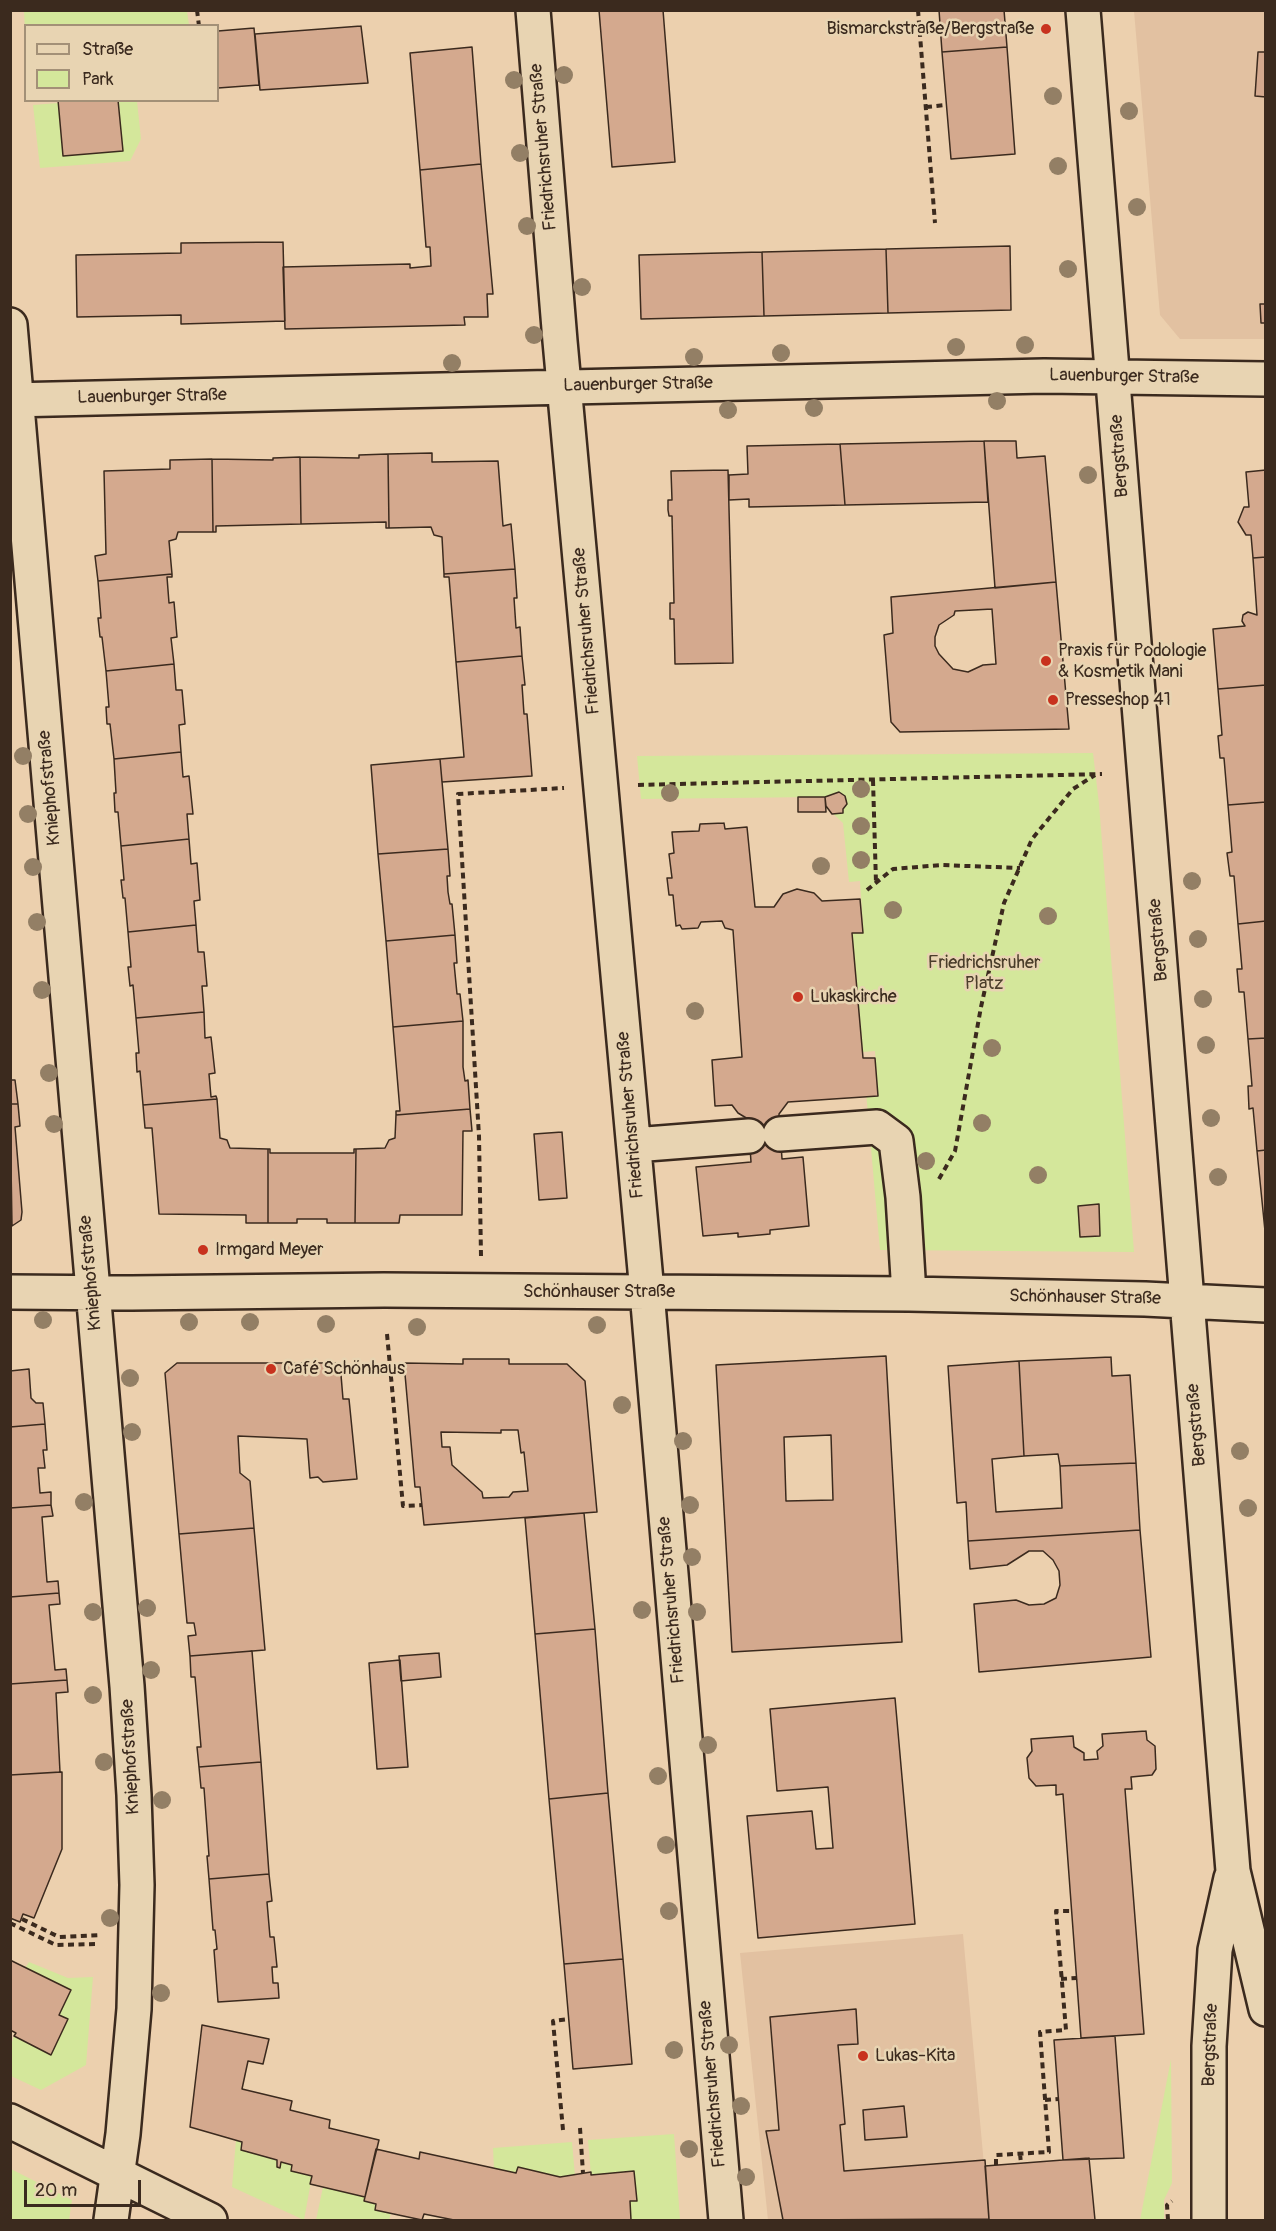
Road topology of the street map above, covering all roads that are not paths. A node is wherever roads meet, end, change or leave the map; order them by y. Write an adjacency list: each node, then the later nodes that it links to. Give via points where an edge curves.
1 (533, 10): 6 (street, Friedrichsruher Straße)
2 (1083, 10): 4 (street, Bergstraße)
3 (10, 325): 7 (street, Kniephofstraße)
4 (1113, 377): 5 (street, Lauenburger Straße); 6 (street, Lauenburger Straße); 13 (street, Bergstraße)
5 (1266, 379)
6 (565, 387): 7 (street, Lauenburger Straße); 8 (street, Friedrichsruher Straße)
7 (14, 400): 10 (street, Kniephofstraße)
8 (634, 1145): 11 (street, Friedrichsruher Straße); 12 (street, via 877,1126 896,1141)
9 (10, 1292): 10 (street, Schönhauser Straße)
10 (93, 1292): 11 (street, Schönhauser Straße); 18 (street, Kniephofstraße, via 127,1686 137,1877 134,2010)
11 (646, 1292): 12 (street, Schönhauser Straße); 21 (street, Friedrichsruher Straße)
12 (909, 1294): 13 (street, Schönhauser Straße)
13 (1187, 1301): 14 (street, Schönhauser Straße); 15 (street, Bergstraße)
14 (1266, 1305)
15 (1233, 1871): 16 (street, Bergstraße); 22 (street, Bergstraße, via 1215,1950 1209,2036)
16 (1266, 2009)
17 (10, 2121): 18 (street)
18 (117, 2175): 19 (street, Kniephofstraße); 20 (street)
19 (111, 2220)
20 (210, 2220)
21 (726, 2220)
22 (1209, 2220)

